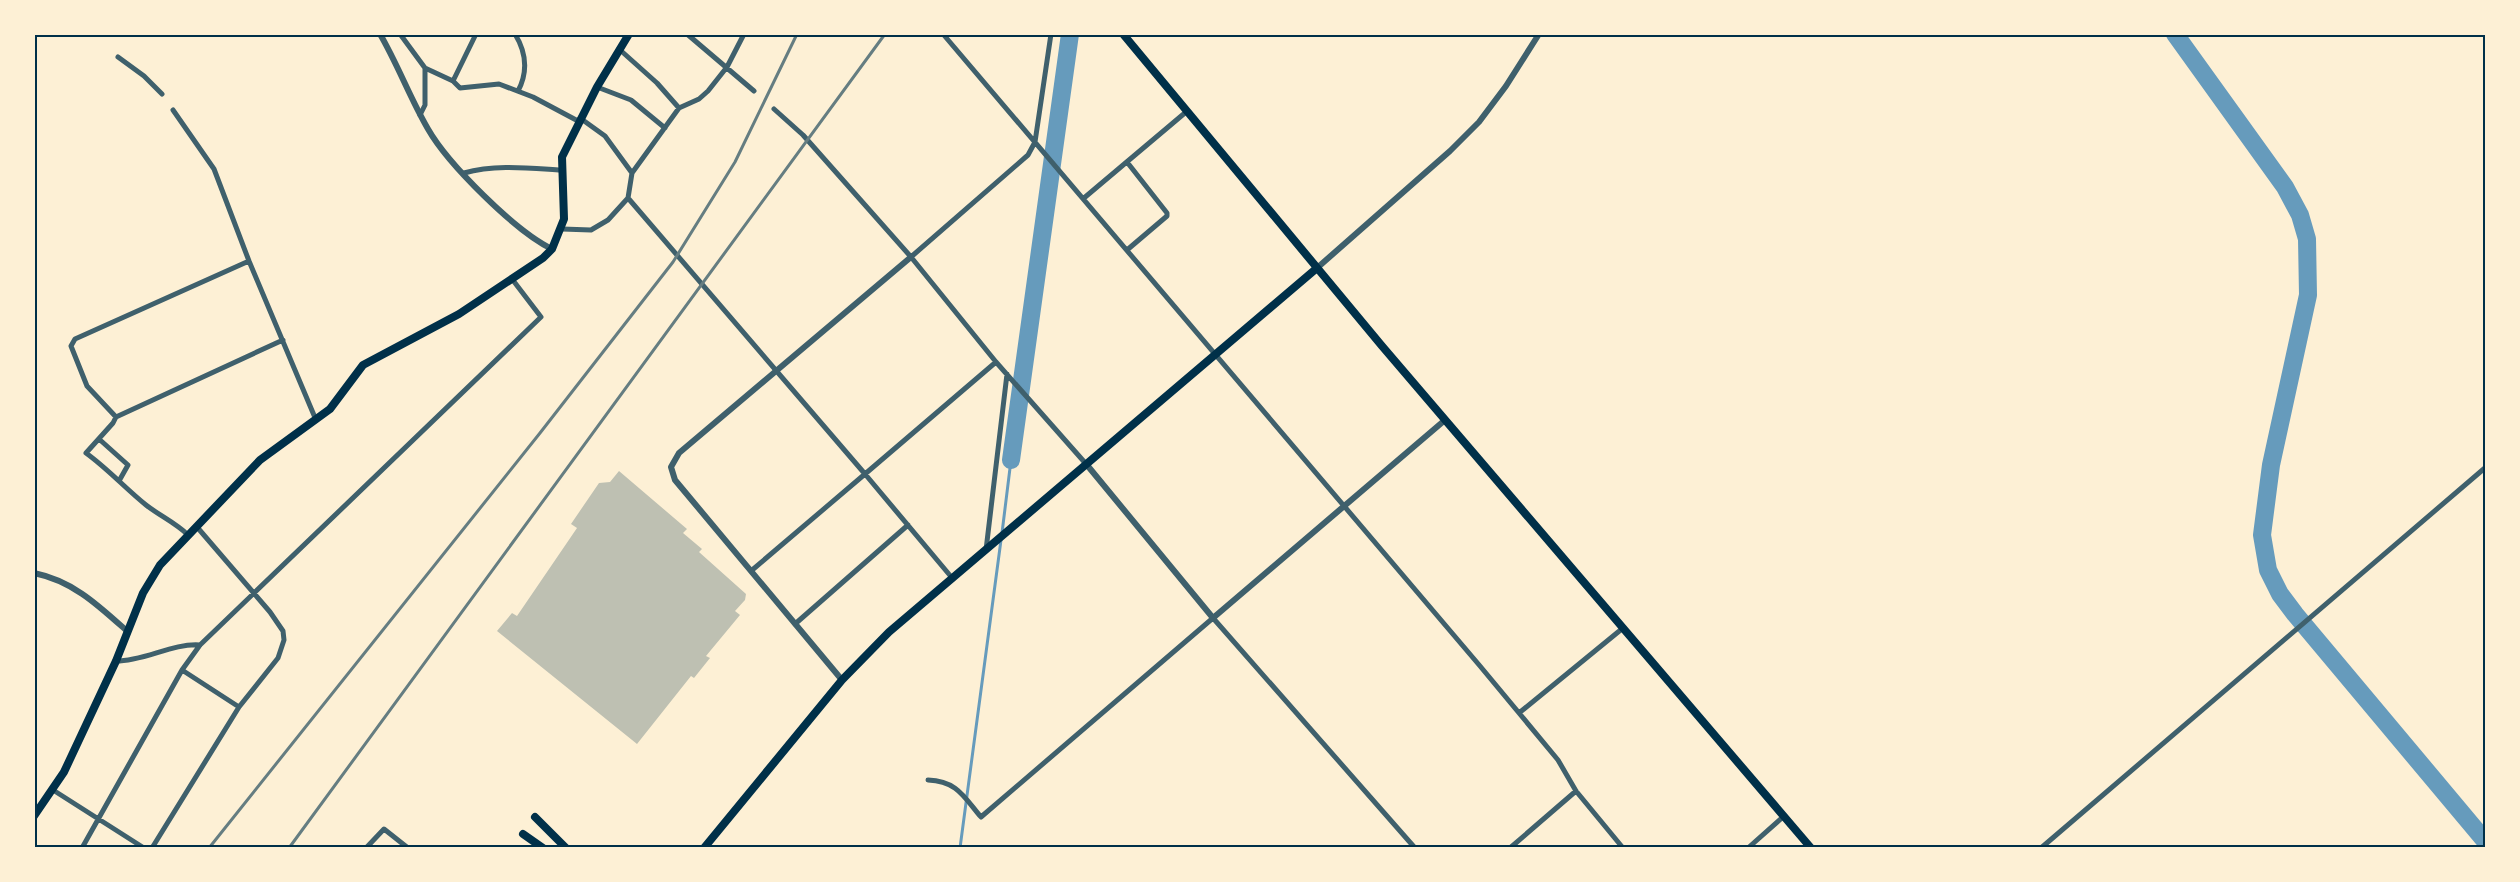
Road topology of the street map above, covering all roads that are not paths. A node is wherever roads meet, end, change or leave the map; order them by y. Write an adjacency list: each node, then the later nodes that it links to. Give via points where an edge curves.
1 (380, 34): 25 (street)
2 (400, 34): 15 (street)
3 (476, 34): 16 (street)
4 (515, 34): 18 (street, via 525,56)
5 (629, 34): 12 (main road)
6 (687, 34): 14 (street)
7 (744, 34): 14 (street)
8 (943, 34): 28 (street)
9 (1051, 34): 28 (street)
10 (1123, 34): 24 (main road)
11 (1539, 34): 40 (street, via 1479,122)
12 (619, 49): 17 (main road); 21 (street)
13 (118, 57): 20 (street)
14 (727, 67): 19 (street); 21 (street, via 699,99)
15 (424, 68): 16 (street); 25 (street, via 425,105)
16 (453, 81): 18 (street, via 460,88 499,84)
17 (597, 87): 26 (main road); 27 (street, via 632,100)
18 (518, 91): 26 (street)
19 (754, 91)
20 (162, 94)
21 (679, 108): 27 (street)
22 (774, 109): 38 (street, via 803,135)
23 (173, 110): 39 (street, via 209,159)
24 (1186, 112): 29 (street); 40 (main road)
25 (420, 115): 31 (street, via 435,141)
26 (579, 119): 30 (main road, via 562,157); 32 (street, via 605,136)
27 (665, 128): 32 (street)
28 (1037, 144): 34 (street); 38 (street, via 1016,167)
29 (1127, 162): 34 (street); 37 (street, via 1167,216)
30 (561, 170): 31 (street, via 509,168); 35 (main road, via 565,208)
31 (464, 173): 36 (street, via 523,232)
32 (632, 173): 33 (street)
33 (628, 198): 35 (street, via 608,220 591,230); 45 (street)
34 (1084, 198): 37 (street)
35 (562, 229): 36 (main road)
36 (552, 249): 41 (main road)
37 (1127, 250): 43 (street)
38 (910, 257): 44 (street); 45 (street)
39 (249, 261): 42 (street); 47 (street, via 75,339 71,346 87,386)
40 (1317, 268): 43 (main road); 49 (main road)
41 (512, 279): 48 (main road, via 442,324 363,365 339,398); 63 (street, via 541,317)
42 (283, 340): 47 (street); 48 (street)
43 (1216, 355): 51 (main road); 55 (street)
44 (996, 362): 46 (street); 53 (street)
45 (776, 370): 53 (street); 60 (street, via 679,453 671,466 675,480)
46 (1009, 376): 51 (street); 59 (street)
47 (116, 417): 50 (street)
48 (316, 420): 57 (main road, via 260,460)
49 (1445, 420): 55 (street); 66 (main road)
50 (99, 438): 54 (street, via 128,465); 54 (street, via 86,453)
51 (1087, 465): 59 (main road); 64 (street)
52 (2486, 467): 95 (street)
53 (866, 474): 56 (street); 60 (street)
54 (119, 482): 58 (street)
55 (1344, 507): 64 (street); 73 (street)
56 (908, 525): 62 (street); 65 (street)
57 (197, 527): 58 (main road); 63 (street)
58 (188, 536): 67 (main road, via 150,579)
59 (988, 549): 62 (main road)
60 (751, 571): 65 (street)
61 (34, 573): 67 (street, via 78,589)
62 (953, 579): 71 (main road, via 890,632)
63 (252, 593): 68 (street); 72 (street, via 283,631 284,640 278,658)
64 (1213, 618): 74 (street, via 981,817 946,781); 90 (street)
65 (795, 624): 71 (street)
66 (1623, 628): 73 (street); 78 (main road)
67 (127, 631): 69 (main road)
68 (200, 645): 69 (street, via 188,644); 70 (street)
69 (116, 662): 75 (main road)
70 (182, 670): 72 (street); 79 (street)
71 (842, 680): 89 (main road)
72 (239, 707): 84 (street)
73 (1519, 713): 76 (street, via 1558,760)
74 (928, 780)
75 (53, 790): 77 (main road); 79 (street)
76 (1576, 791): 91 (street); 92 (street)
77 (34, 816)
78 (1784, 816): 93 (street); 94 (main road)
79 (99, 818): 82 (street); 83 (street)
80 (535, 818): 88 (main road)
81 (523, 834): 87 (main road)
82 (82, 848)
83 (144, 848)
84 (152, 848)
85 (366, 848): 86 (street, via 384,829)
86 (408, 848)
87 (543, 848)
88 (566, 848)
89 (704, 848)
90 (1415, 848)
91 (1510, 848)
92 (1623, 848)
93 (1748, 848)
94 (1811, 848)
95 (2041, 848)

